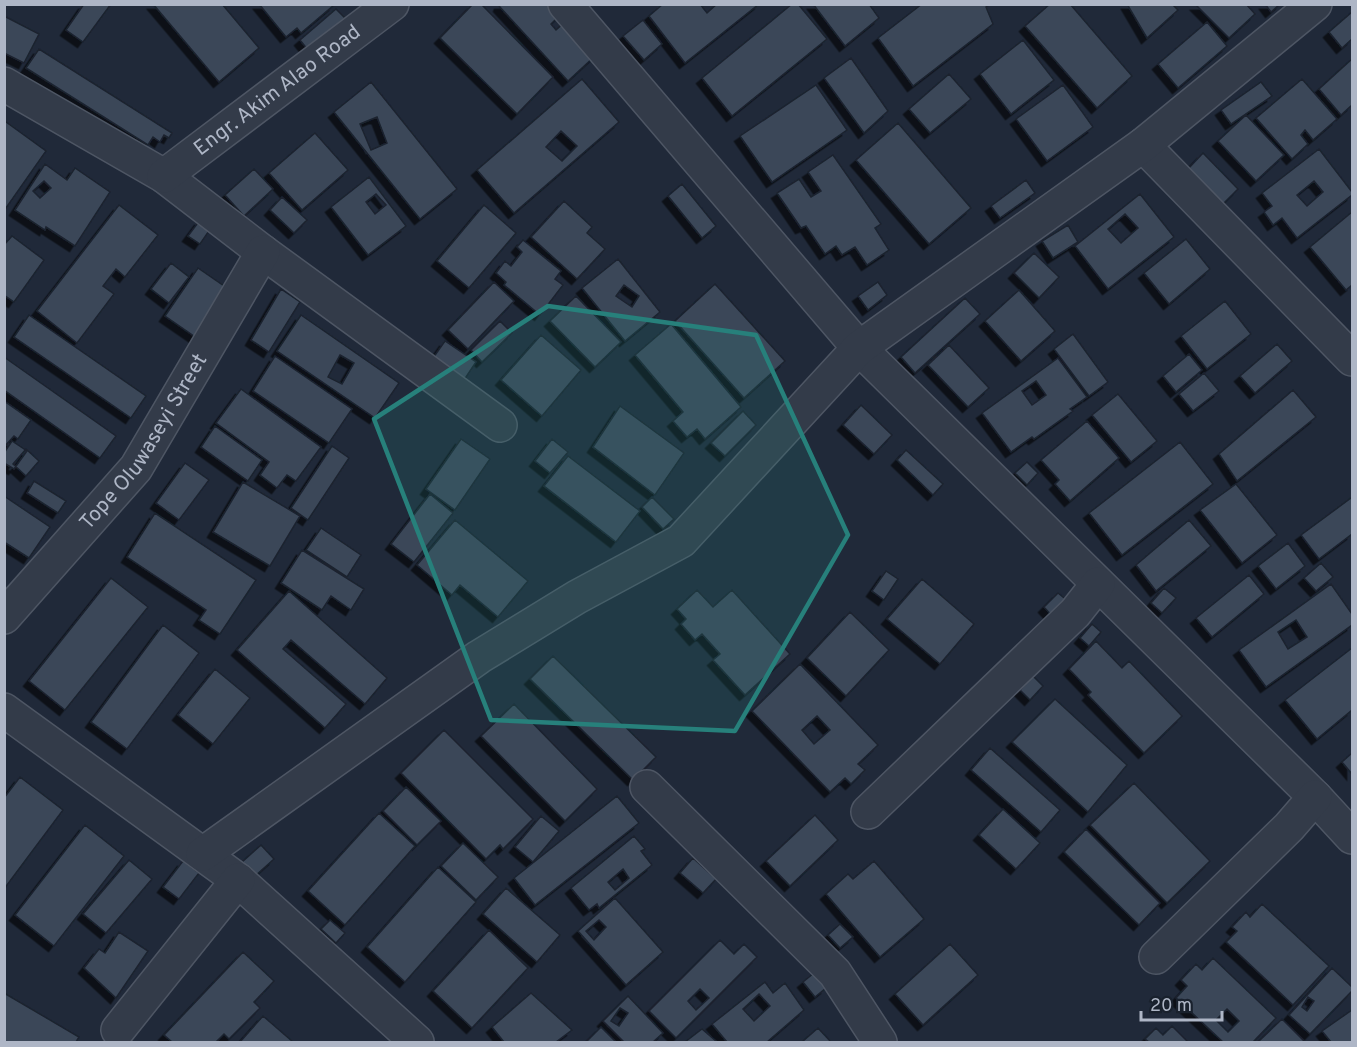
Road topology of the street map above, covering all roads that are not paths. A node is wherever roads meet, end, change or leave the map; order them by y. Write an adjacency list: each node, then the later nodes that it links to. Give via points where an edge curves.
1 (392, 4): 6 (street, Engr. Akim Alao Road)
2 (565, 4): 8 (street)
3 (1316, 4): 5 (street)
4 (4, 84): 6 (street)
5 (1143, 145): 8 (street); 9 (street)
6 (164, 176): 7 (street)
7 (263, 252): 10 (street); 12 (street, Tope Oluwaseyi Street, via 136,468)
8 (859, 348): 11 (street); 18 (street, via 681,541 576,597 479,657)
9 (1353, 358)
10 (500, 425)
11 (1098, 584): 15 (street); 16 (street, via 1075,613)
12 (4, 617)
13 (4, 710): 18 (street)
14 (647, 787): 23 (street, via 836,972)
15 (1315, 798): 17 (street); 20 (street)
16 (868, 812)
17 (1353, 837)
18 (203, 854): 19 (street)
19 (238, 880): 21 (street); 22 (street)
20 (1156, 957)
21 (118, 1030)
22 (417, 1042)
23 (880, 1042)

